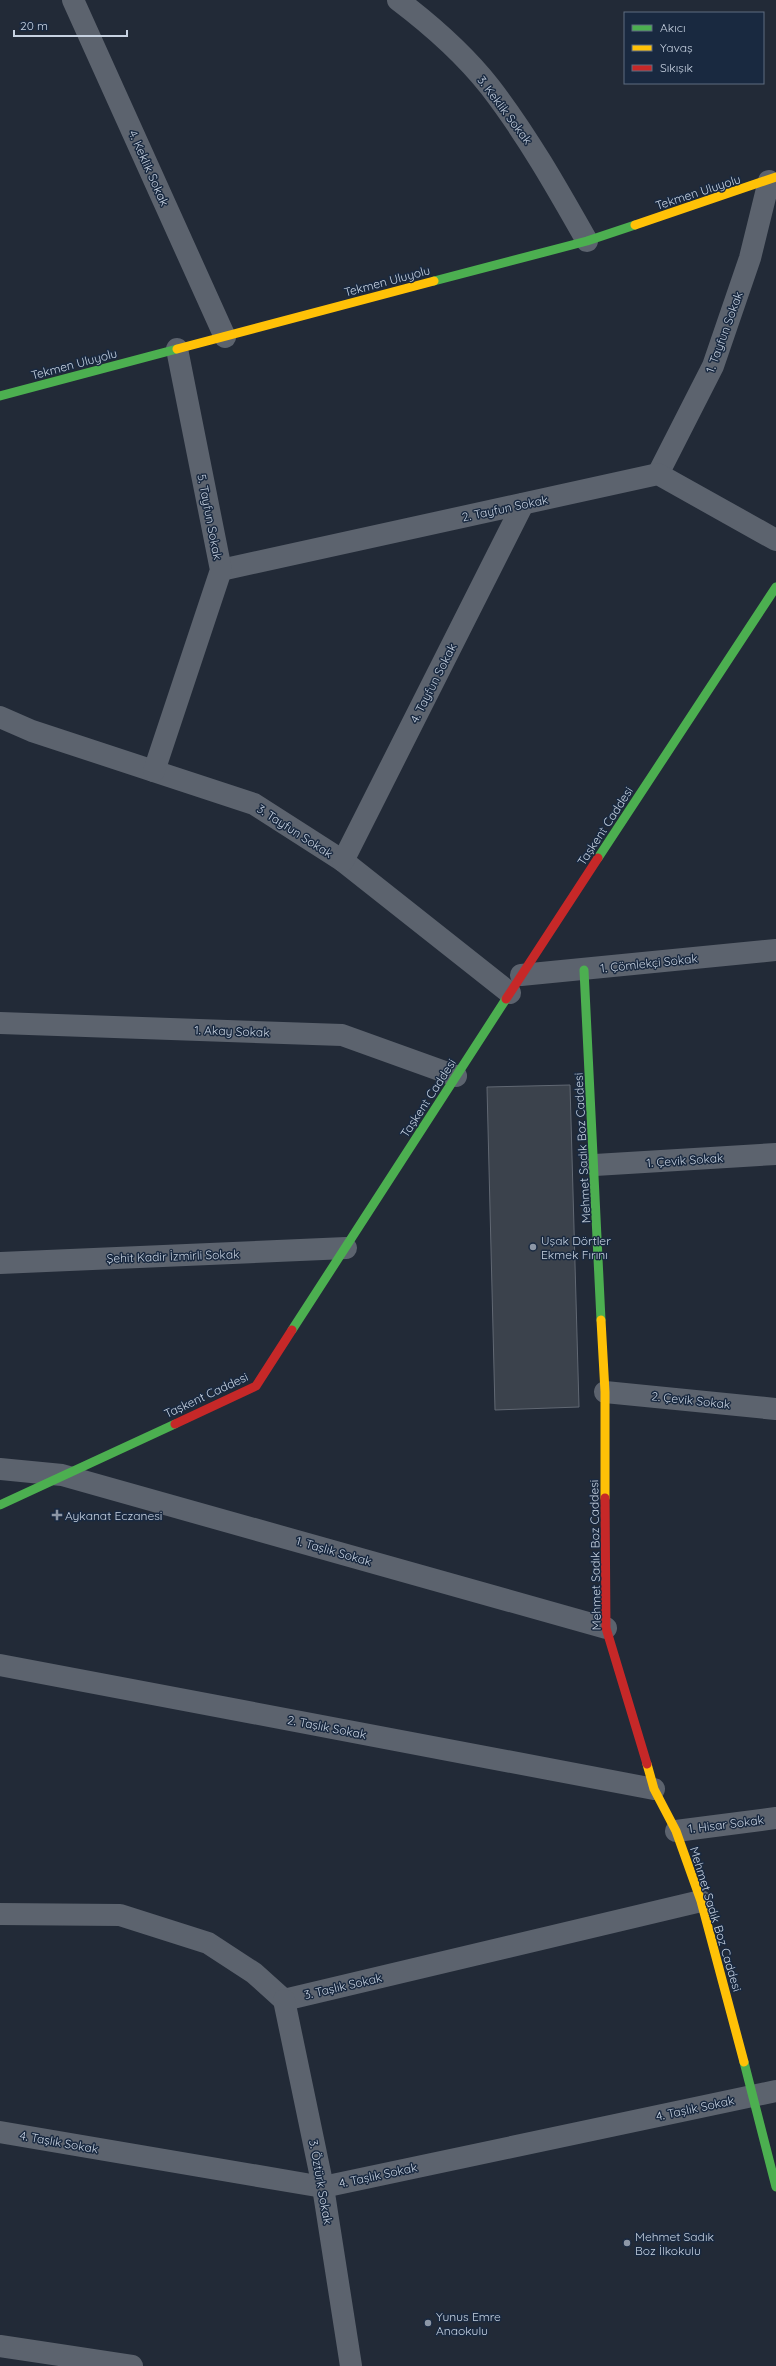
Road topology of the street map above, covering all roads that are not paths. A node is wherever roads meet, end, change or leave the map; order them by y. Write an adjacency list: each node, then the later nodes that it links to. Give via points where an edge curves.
1 (73, 0): 5 (street, 4. Keklik Sokak)
2 (398, 0): 4 (street, 3. Keklik Sokak, via 433,27 489,86 534,150)
3 (772, 179): 4 (street, Tekmen Uluyolu); 8 (street, 1. Tayfun Sokak, via 750,258 713,366)
4 (587, 241): 5 (street, Tekmen Uluyolu)
5 (224, 336): 6 (street, Tekmen Uluyolu)
6 (177, 349): 7 (street, Tekmen Uluyolu); 11 (street, 5. Tayfun Sokak)
7 (0, 396)
8 (658, 474): 9 (street, 2. Tayfun Sokak); 10 (street)
9 (523, 504): 11 (street, 2. Tayfun Sokak); 15 (street, 4. Tayfun Sokak)
10 (776, 540)
11 (221, 570): 14 (street, 5. Tayfun Sokak)
12 (776, 587): 18 (street, Taşkent Caddesi)
13 (0, 717): 14 (street, 3. Tayfun Sokak, via 32,731)
14 (154, 771): 15 (street, 3. Tayfun Sokak, via 254,804)
15 (342, 861): 18 (street, 3. Tayfun Sokak)
16 (776, 950): 17 (street, 1. Çömlekçi Sokak)
17 (584, 970): 18 (street, 1. Çömlekçi Sokak); 22 (street, Mehmet Sadık Boz Caddesi)
18 (516, 984): 20 (street, Taşkent Caddesi)
19 (0, 1023): 20 (street, 1. Akay Sokak, via 342,1035)
20 (456, 1076): 23 (street, Taşkent Caddesi)
21 (776, 1154): 22 (street, 1. Çevik Sokak)
22 (595, 1166): 25 (street, Mehmet Sadık Boz Caddesi)
23 (346, 1248): 24 (street, Şehit Kadir İzmirli Sokak); 28 (street, Taşkent Caddesi, via 256,1386)
24 (0, 1263)
25 (605, 1392): 26 (street, 2. Çevik Sokak); 30 (street, Mehmet Sadık Boz Caddesi)
26 (776, 1409)
27 (0, 1469): 28 (street, 1. Taşlık Sokak)
28 (62, 1475): 29 (street, Taşkent Caddesi); 30 (street, 1. Taşlık Sokak)
29 (0, 1505)
30 (606, 1628): 32 (street, Mehmet Sadık Boz Caddesi)
31 (0, 1665): 32 (street, 2. Taşlık Sokak)
32 (654, 1789): 34 (street, Mehmet Sadık Boz Caddesi)
33 (776, 1818): 34 (street, 1. Hisar Sokak)
34 (676, 1831): 35 (street, Mehmet Sadık Boz Caddesi)
35 (701, 1901): 37 (street, 3. Taşlık Sokak); 39 (street, Mehmet Sadık Boz Caddesi)
36 (0, 1914): 37 (street, via 120,1914 208,1943 254,1973)
37 (284, 2000): 41 (street, 3. Öztürk Sokak)
38 (776, 2091): 39 (street, 4. Taşlık Sokak)
39 (754, 2095): 41 (street, 4. Taşlık Sokak); 42 (street, Mehmet Sadık Boz Caddesi)
40 (0, 2132): 41 (street, 4. Taşlık Sokak)
41 (323, 2187): 45 (street, 3. Öztürk Sokak)
42 (776, 2187)
43 (0, 2346): 44 (street)
44 (132, 2366)
45 (351, 2366)

